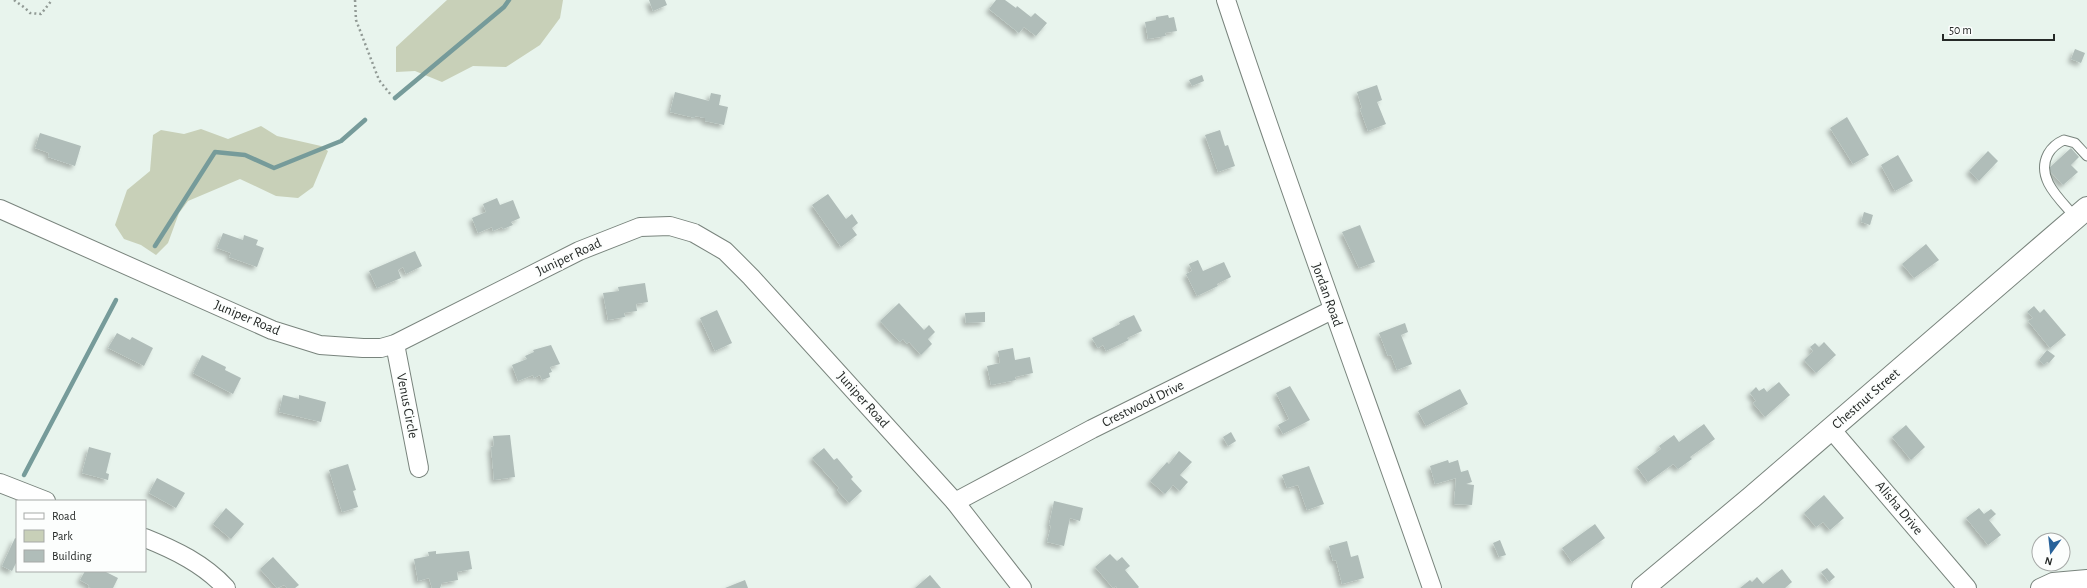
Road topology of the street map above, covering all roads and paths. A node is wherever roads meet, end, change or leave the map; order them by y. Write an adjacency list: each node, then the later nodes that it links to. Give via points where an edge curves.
1 (14, 0): 2 (path, via 30,13 41,14)
2 (52, 0)
3 (355, 0): 5 (path, via 356,20 378,80)
4 (1226, 0): 9 (street, Jordan Road)
5 (391, 95)
6 (2087, 156): 8 (lane, via 2074,143 2064,140 2050,150 2044,169 2048,186)
7 (0, 209): 10 (street, Juniper Road, via 272,330 320,346 381,348)
8 (2081, 213): 11 (main road, Chestnut Street)
9 (1332, 310): 15 (street, Crestwood Drive, via 1092,429); 20 (street, Jordan Road, via 1368,404)
10 (395, 344): 12 (street, Venus Circle); 15 (street, Juniper Road, via 573,254 640,227 670,226 694,233 725,251)
11 (1831, 429): 21 (main road, Chestnut Street); 22 (street, Alisha Drive)
12 (419, 468)
13 (0, 482): 14 (street)
14 (44, 500)
15 (955, 502): 19 (street, Juniper Road)
16 (146, 538): 18 (street, via 198,563)
17 (2087, 579): 23 (street, via 2053,582)
18 (226, 588)
19 (1022, 588)
20 (1432, 588)
21 (1643, 588)
22 (1967, 588)
23 (2040, 588)

